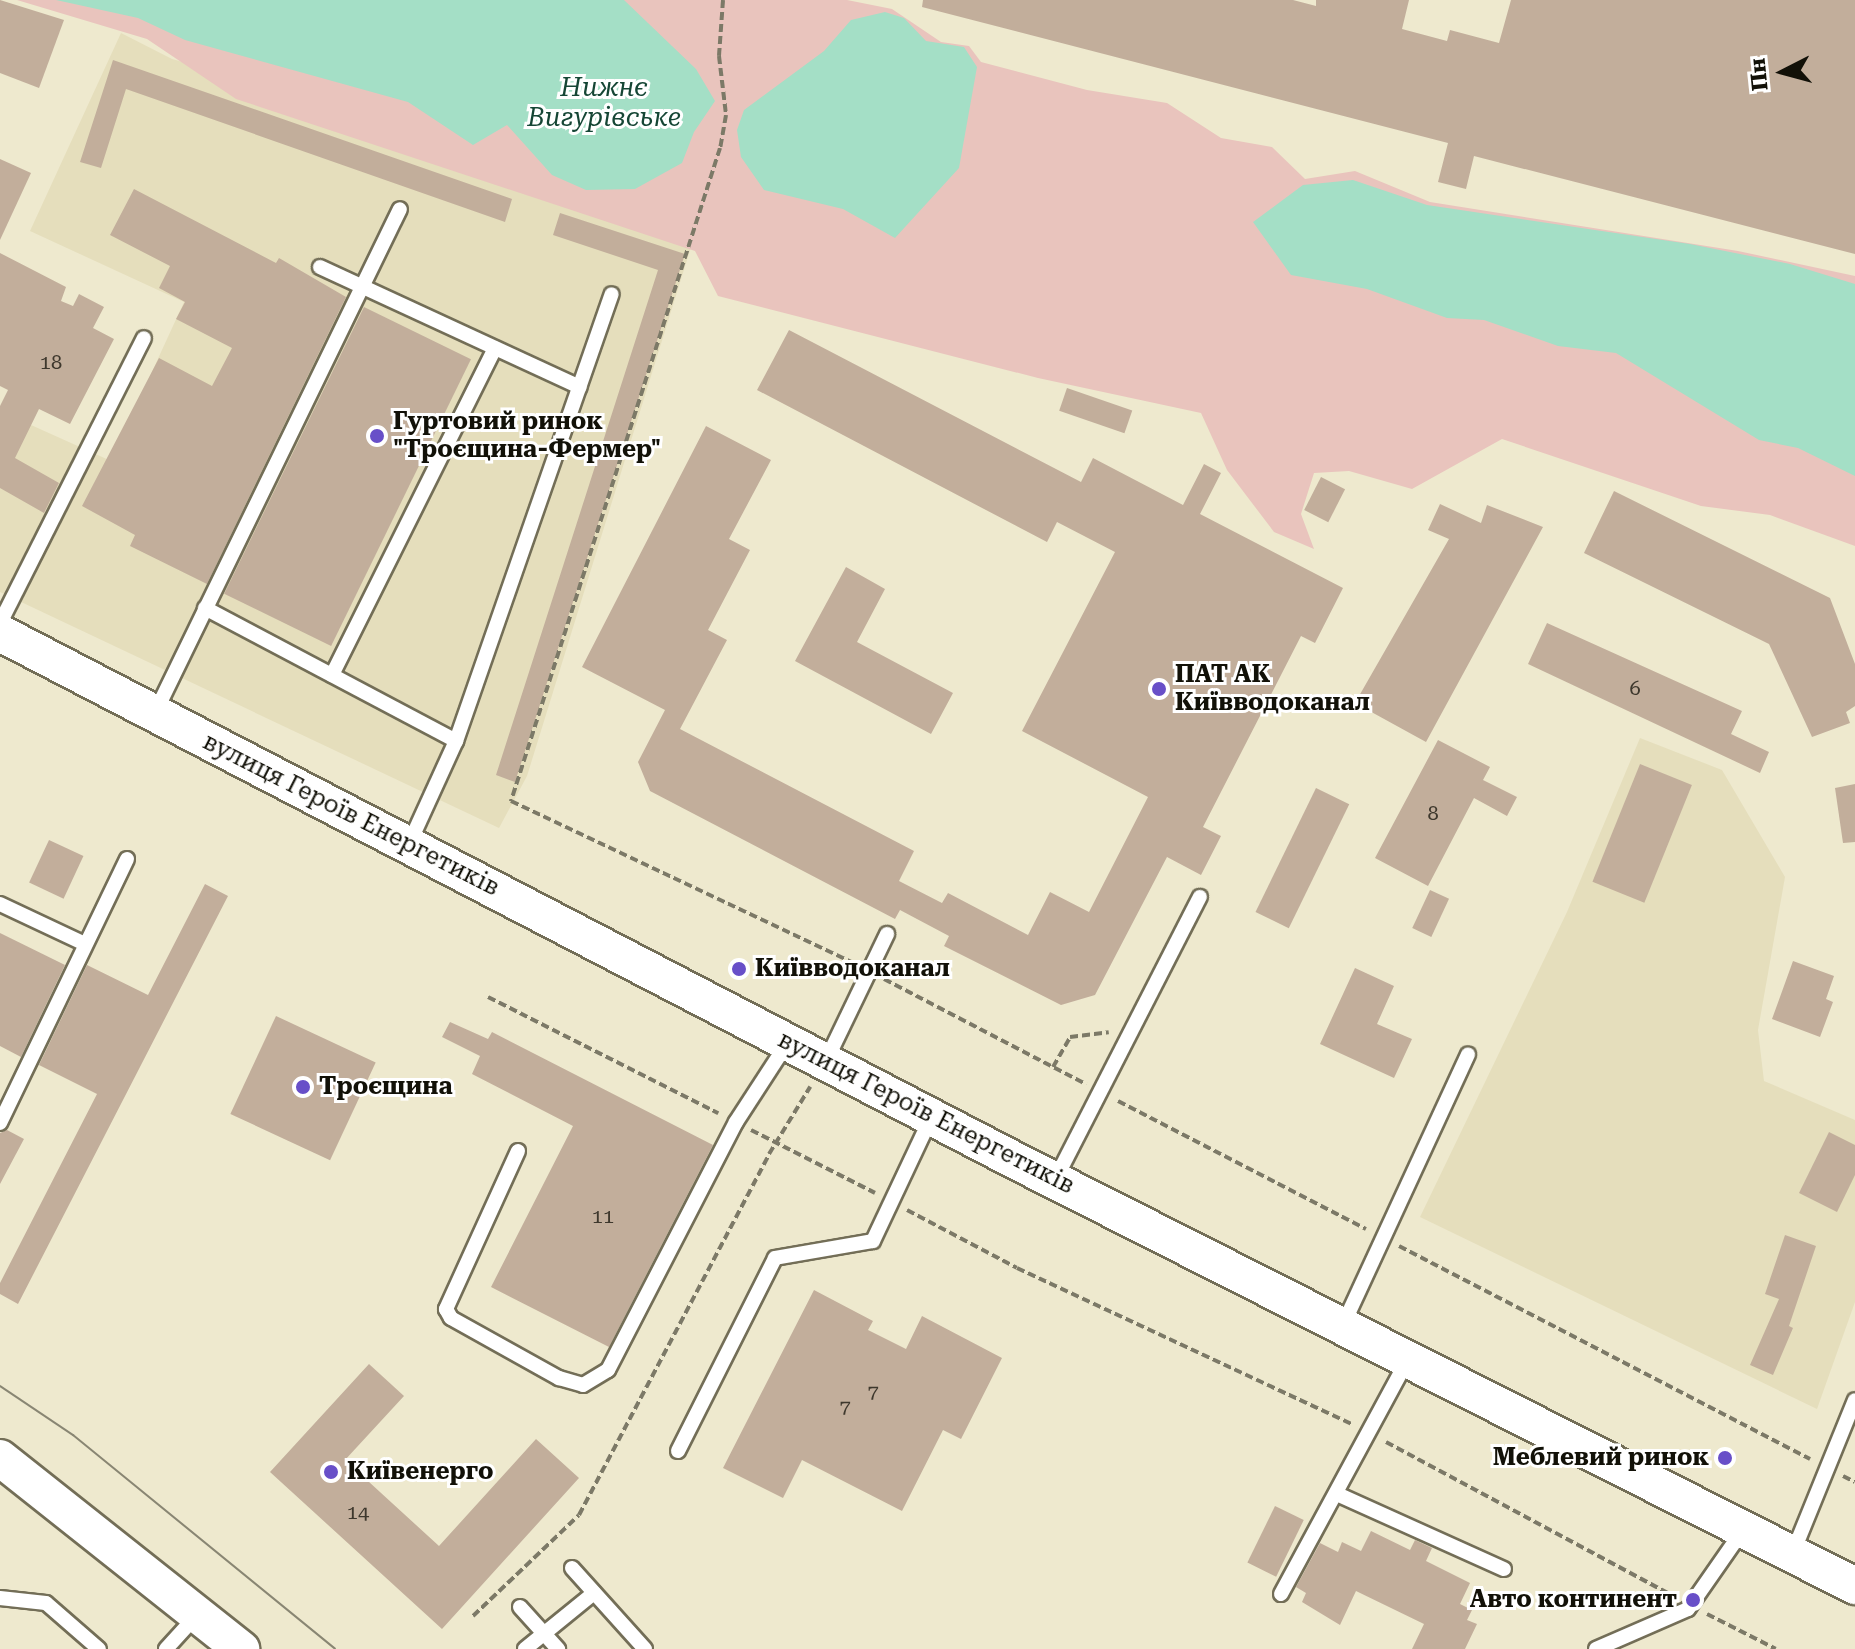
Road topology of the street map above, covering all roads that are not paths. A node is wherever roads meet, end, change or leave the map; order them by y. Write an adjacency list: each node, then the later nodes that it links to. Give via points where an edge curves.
1 (400, 209): 3 (lane)
2 (320, 267): 3 (lane)
3 (363, 287): 6 (lane); 8 (lane)
4 (612, 294): 7 (lane)
5 (144, 338): 9 (lane)
6 (495, 348): 7 (lane); 11 (lane)
7 (580, 387): 13 (lane)
8 (205, 608): 11 (lane); 12 (lane)
9 (0, 623)
10 (0, 633): 12 (street, вулиця Героїв Енергетиків)
11 (332, 675): 13 (lane)
12 (155, 713): 14 (street, вулиця Героїв Енергетиків)
13 (456, 741): 14 (lane)
14 (409, 845): 20 (street, вулиця Героїв Енергетиків)
15 (127, 859): 19 (lane)
16 (1200, 897): 26 (lane)
17 (0, 904): 19 (lane)
18 (887, 934): 22 (lane)
19 (85, 944): 24 (lane)
20 (788, 1042): 22 (street, вулиця Героїв Енергетиків); 25 (lane, via 736,1122 608,1370 583,1385 559,1378 451,1318 446,1309)
21 (1468, 1055): 27 (lane)
22 (826, 1061): 23 (street, вулиця Героїв Енергетиків)
23 (932, 1117): 26 (street, вулиця Героїв Енергетиків); 30 (lane, via 873,1241 775,1258)
24 (1, 1118)
25 (518, 1151)
26 (1054, 1180): 27 (street, вулиця Героїв Енергетиків)
27 (1343, 1325): 28 (street, вулиця Героїв Енергетиків)
28 (1409, 1359): 32 (lane); 33 (street, вулиця Героїв Енергетиків)
29 (1855, 1400): 34 (lane)
30 (678, 1451)
31 (0, 1458): 42 (street)
32 (1337, 1494): 36 (lane); 39 (lane)
33 (1743, 1529): 34 (street, вулиця Героїв Енергетиків); 50 (lane, via 1690,1605)
34 (1792, 1556): 37 (street, вулиця Героїв Енергетиків)
35 (572, 1568): 38 (lane)
36 (1504, 1569)
37 (1855, 1586)
38 (594, 1593): 43 (lane); 49 (lane)
39 (1281, 1594)
40 (0, 1598): 44 (lane, via 46,1603)
41 (520, 1607): 43 (lane)
42 (198, 1614): 45 (lane); 46 (street)
43 (544, 1633): 47 (lane); 48 (lane)
44 (99, 1649)
45 (166, 1649)
46 (241, 1649)
47 (525, 1649)
48 (558, 1649)
49 (645, 1649)
50 (1596, 1649)

